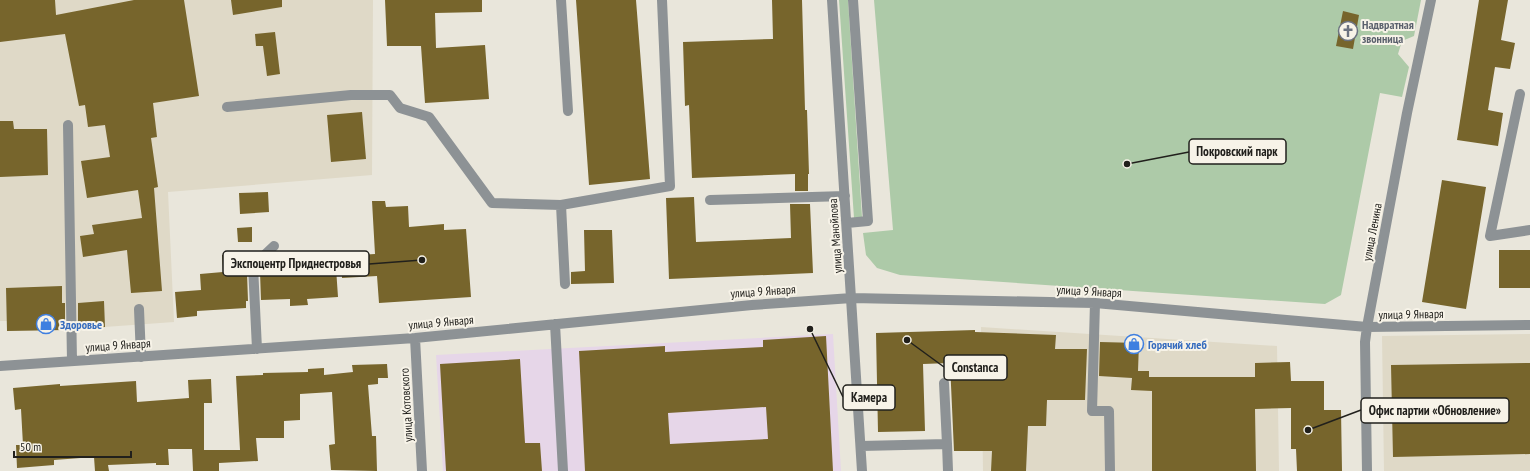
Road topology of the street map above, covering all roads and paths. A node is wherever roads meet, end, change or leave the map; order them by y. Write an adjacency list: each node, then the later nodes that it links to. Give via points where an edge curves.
1 (562, 0): 8 (street)
2 (662, 0): 12 (street, via 670,186)
3 (832, 0): 10 (street, улица Манойлова)
4 (853, 0): 13 (street, via 868,221)
5 (1431, 0): 22 (street, улица Ленина)
6 (1520, 94): 14 (street, via 1490,236)
7 (227, 107): 12 (street, via 351,95 390,95 400,108 429,117 492,202)
8 (568, 111)
9 (68, 125): 26 (street)
10 (845, 196): 11 (street); 13 (street, улица Манойлова)
11 (710, 200)
12 (561, 205): 16 (street)
13 (847, 223): 17 (street, улица Манойлова)
14 (1530, 230)
15 (274, 246): 24 (street, via 253,266)
16 (565, 284)
17 (852, 298): 18 (street, улица 9 Января); 20 (street, улица 9 Января); 30 (street, улица Манойлова)
18 (1094, 303): 22 (street, улица 9 Января); 35 (street, via 1092,411 1109,411)
19 (139, 309): 25 (street)
20 (555, 324): 23 (street, улица 9 Января); 32 (street)
21 (1530, 325): 22 (street, улица 9 Января)
22 (1367, 327): 36 (street, улица Ленина)
23 (416, 338): 24 (street, улица 9 Января); 31 (street, улица Котовского)
24 (257, 349): 25 (street, улица 9 Января)
25 (141, 356): 26 (street, улица 9 Января)
26 (72, 361): 27 (street, улица 9 Января)
27 (0, 366)
28 (944, 383): 29 (street)
29 (947, 444): 30 (street); 34 (street)
30 (861, 446): 33 (street, улица Манойлова)
31 (422, 471)
32 (564, 471)
33 (862, 471)
34 (948, 471)
35 (1110, 471)
36 (1366, 471)

